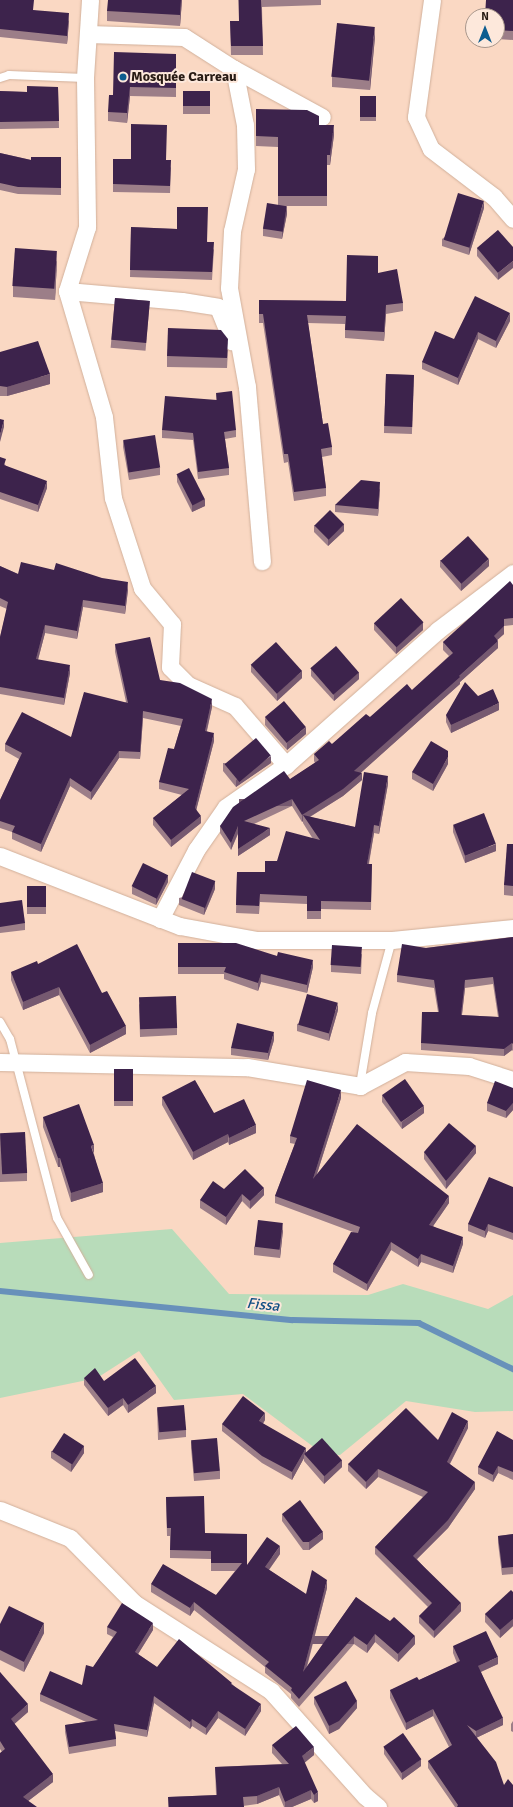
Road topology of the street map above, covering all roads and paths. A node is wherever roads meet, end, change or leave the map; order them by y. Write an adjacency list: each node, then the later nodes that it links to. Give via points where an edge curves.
1 (90, 0): 3 (street)
2 (432, 0): 8 (street, via 416,117 431,149 494,197)
3 (88, 34): 4 (street, via 184,37); 6 (street)
4 (234, 69): 7 (street); 10 (street, via 245,125 246,169 232,231 229,288)
5 (0, 78): 6 (lane, via 9,75)
6 (85, 78): 9 (street, via 86,227)
7 (322, 117)
8 (513, 219)
9 (67, 291): 10 (street, via 182,301 218,307); 13 (street, via 104,417 114,498 142,588 172,624 170,667 188,685 235,706)
10 (244, 370): 11 (street)
11 (262, 561)
12 (513, 573): 13 (street, via 438,630)
13 (286, 765): 15 (street, via 226,808 196,850)
14 (0, 856): 15 (street)
15 (160, 919): 17 (street, via 180,926 256,940)
16 (513, 928): 17 (street)
17 (392, 940): 21 (lane, via 372,1013)
18 (0, 1022): 19 (lane, via 10,1039)
19 (7, 1063): 21 (street, via 247,1067); 22 (lane, via 57,1218)
20 (513, 1080): 21 (street, via 469,1066 405,1062)
21 (360, 1086)
22 (89, 1275)
23 (0, 1510): 24 (street, via 70,1538 134,1603 270,1692)
24 (378, 1807)

